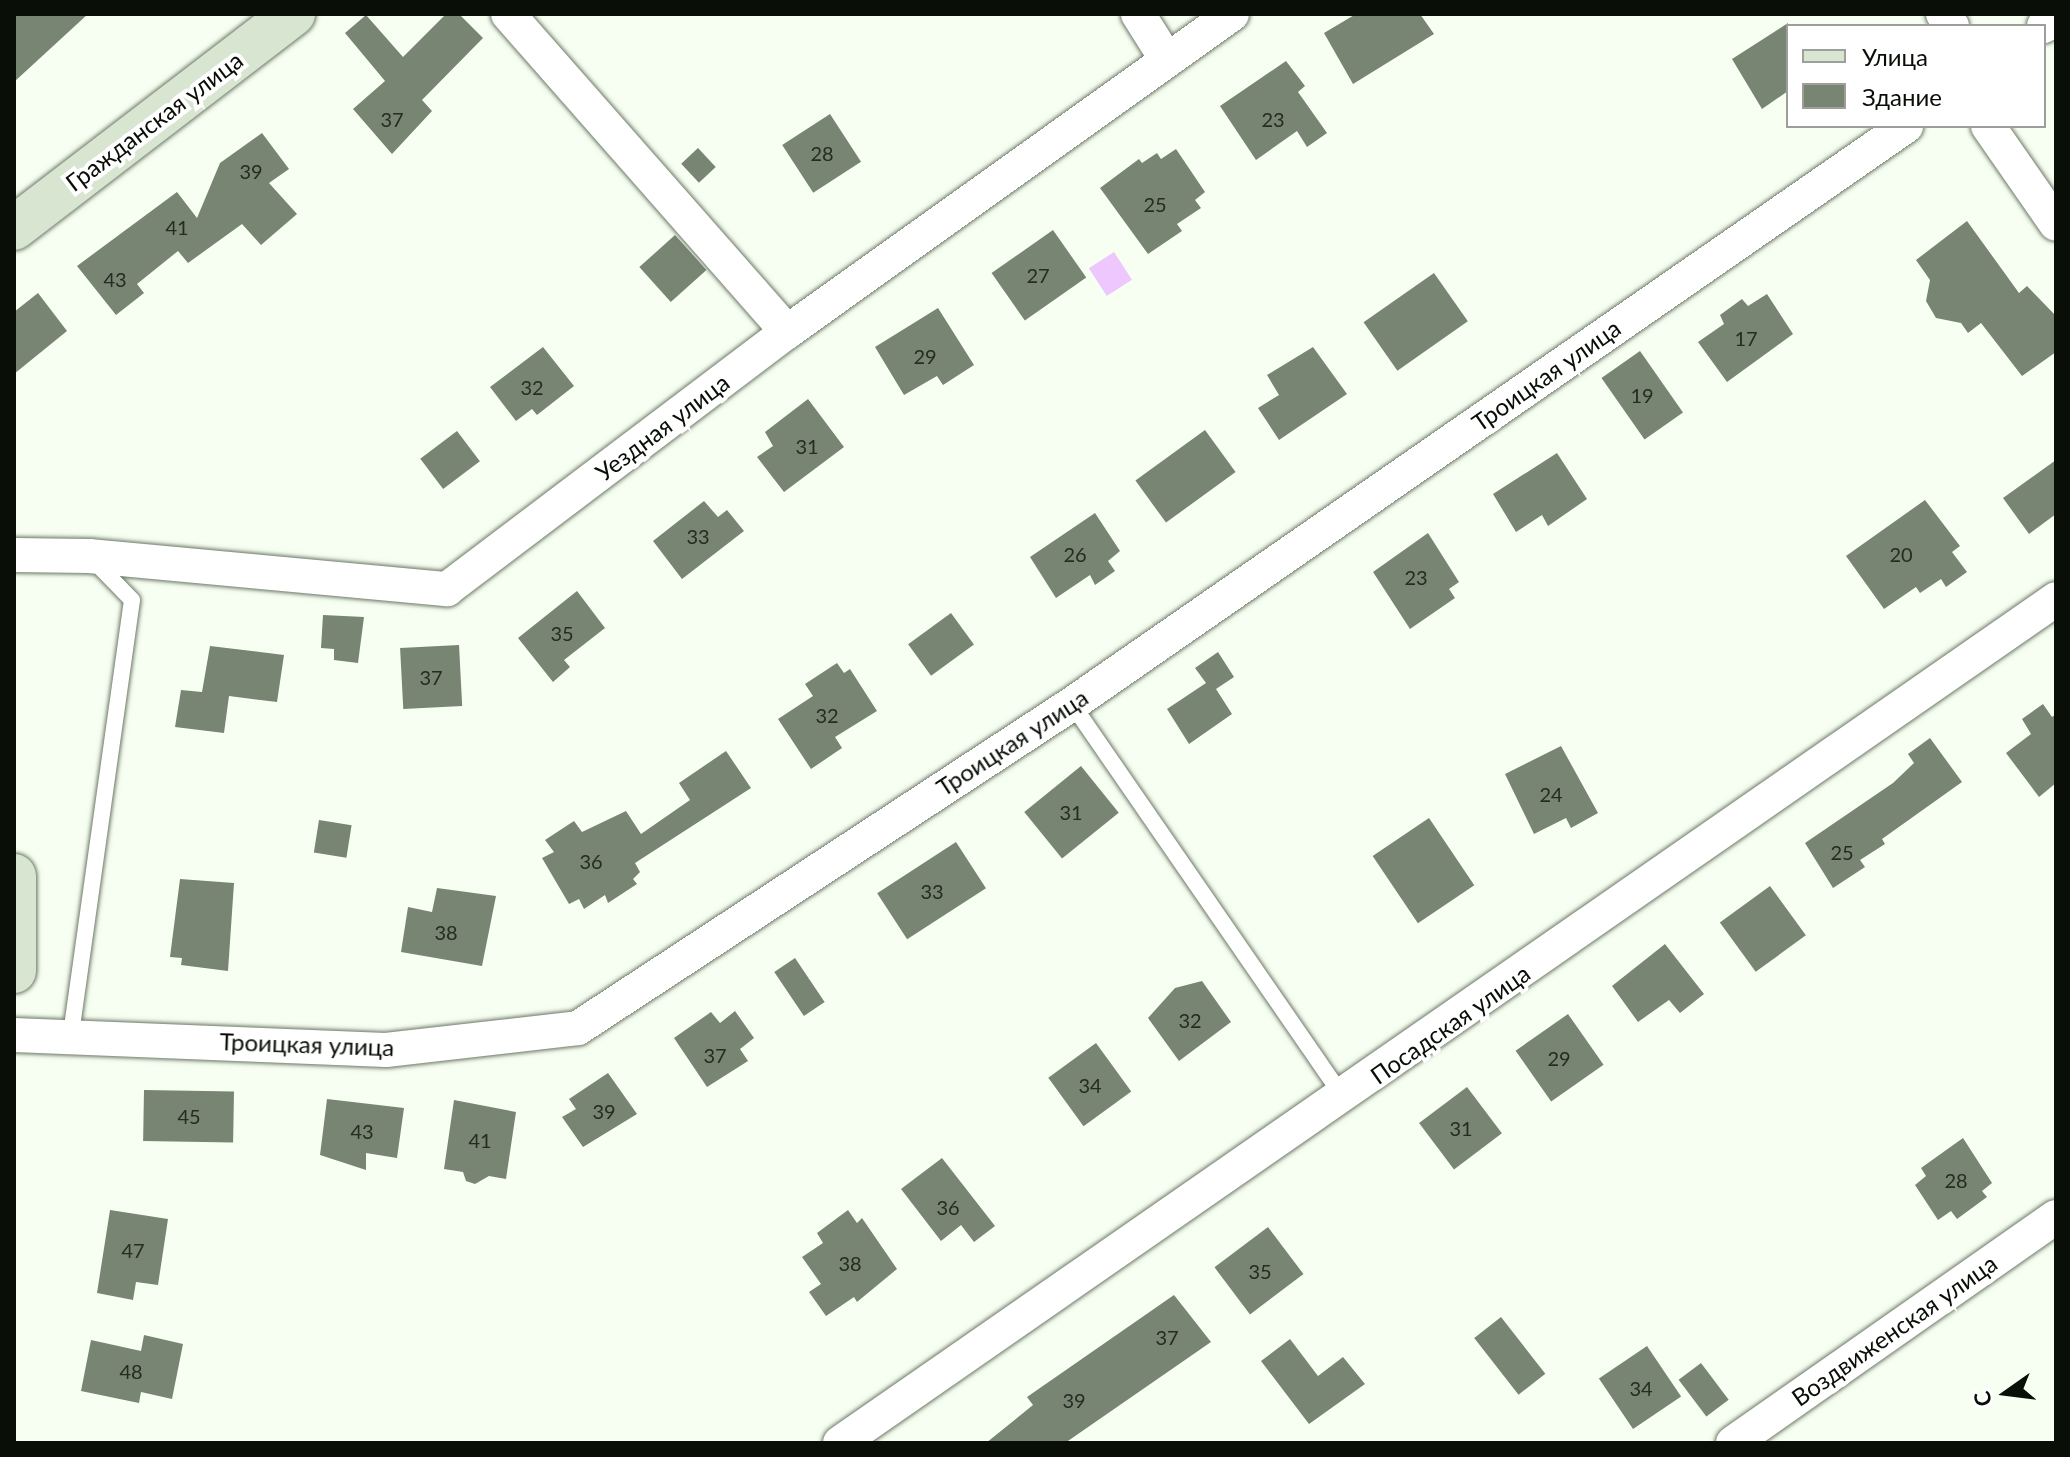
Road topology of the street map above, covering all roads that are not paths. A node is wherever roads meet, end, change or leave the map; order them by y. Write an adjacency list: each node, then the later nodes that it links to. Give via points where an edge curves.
1 (293, 14): 9 (street, Гражданская улица)
2 (508, 14): 10 (street)
3 (1138, 14): 5 (street)
4 (1232, 14): 5 (street, Уездная улица)
5 (1167, 60): 10 (street, Уездная улица)
6 (1903, 128): 14 (street, Троицкая улица)
7 (1989, 128): 8 (street)
8 (2056, 224)
9 (14, 228)
10 (787, 332): 12 (street, Уездная улица, via 447,589)
11 (14, 555): 12 (street, Уездная улица)
12 (89, 556): 17 (lane, via 132,600)
13 (2056, 599): 19 (street, Посадская улица)
14 (1072, 704): 17 (street, Троицкая улица, via 578,1028 386,1050); 19 (lane)
15 (14, 876): 16 (street)
16 (14, 971)
17 (71, 1034): 18 (street, Троицкая улица)
18 (14, 1035)
19 (1344, 1098): 21 (street, Посадская улица)
20 (2056, 1217): 22 (street, Воздвиженская улица)
21 (840, 1443)
22 (1733, 1443)

